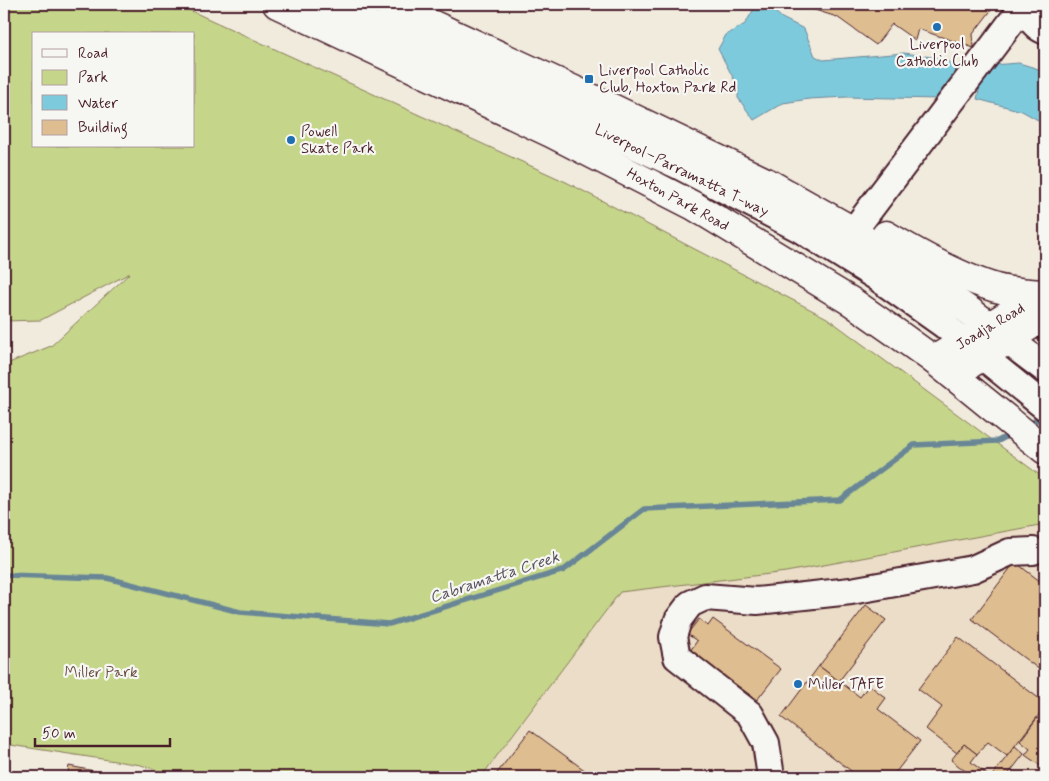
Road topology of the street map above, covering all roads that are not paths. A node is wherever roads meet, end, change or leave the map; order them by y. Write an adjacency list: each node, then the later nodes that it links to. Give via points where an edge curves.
1 (277, 4): 12 (main road, Hoxton Park Road, via 551,133 694,206 852,302)
2 (327, 4): 11 (lane, Liverpool–Parramatta T-way, via 679,166 800,229 875,276)
3 (388, 4): 5 (main road)
4 (1026, 4): 6 (lane, via 1032,22); 8 (lane)
5 (417, 12): 7 (main road)
6 (1045, 31)
7 (768, 183): 8 (main road); 10 (main road, via 846,227)
8 (861, 221): 9 (main road, via 974,281)
9 (1044, 301): 10 (main road, Joadja Road)
10 (999, 333): 11 (main road, Joadja Road); 13 (main road)
11 (973, 349): 12 (main road, Joadja Road); 14 (lane, Liverpool–Parramatta T-way)
12 (943, 367): 15 (main road, Hoxton Park Road)
13 (1045, 368)
14 (1045, 407)
15 (1045, 450)
16 (1033, 551): 17 (lane, via 1010,552 973,569 851,591 757,601 705,597 690,604 678,620 674,636 677,657 750,714 766,743)
17 (771, 777)

